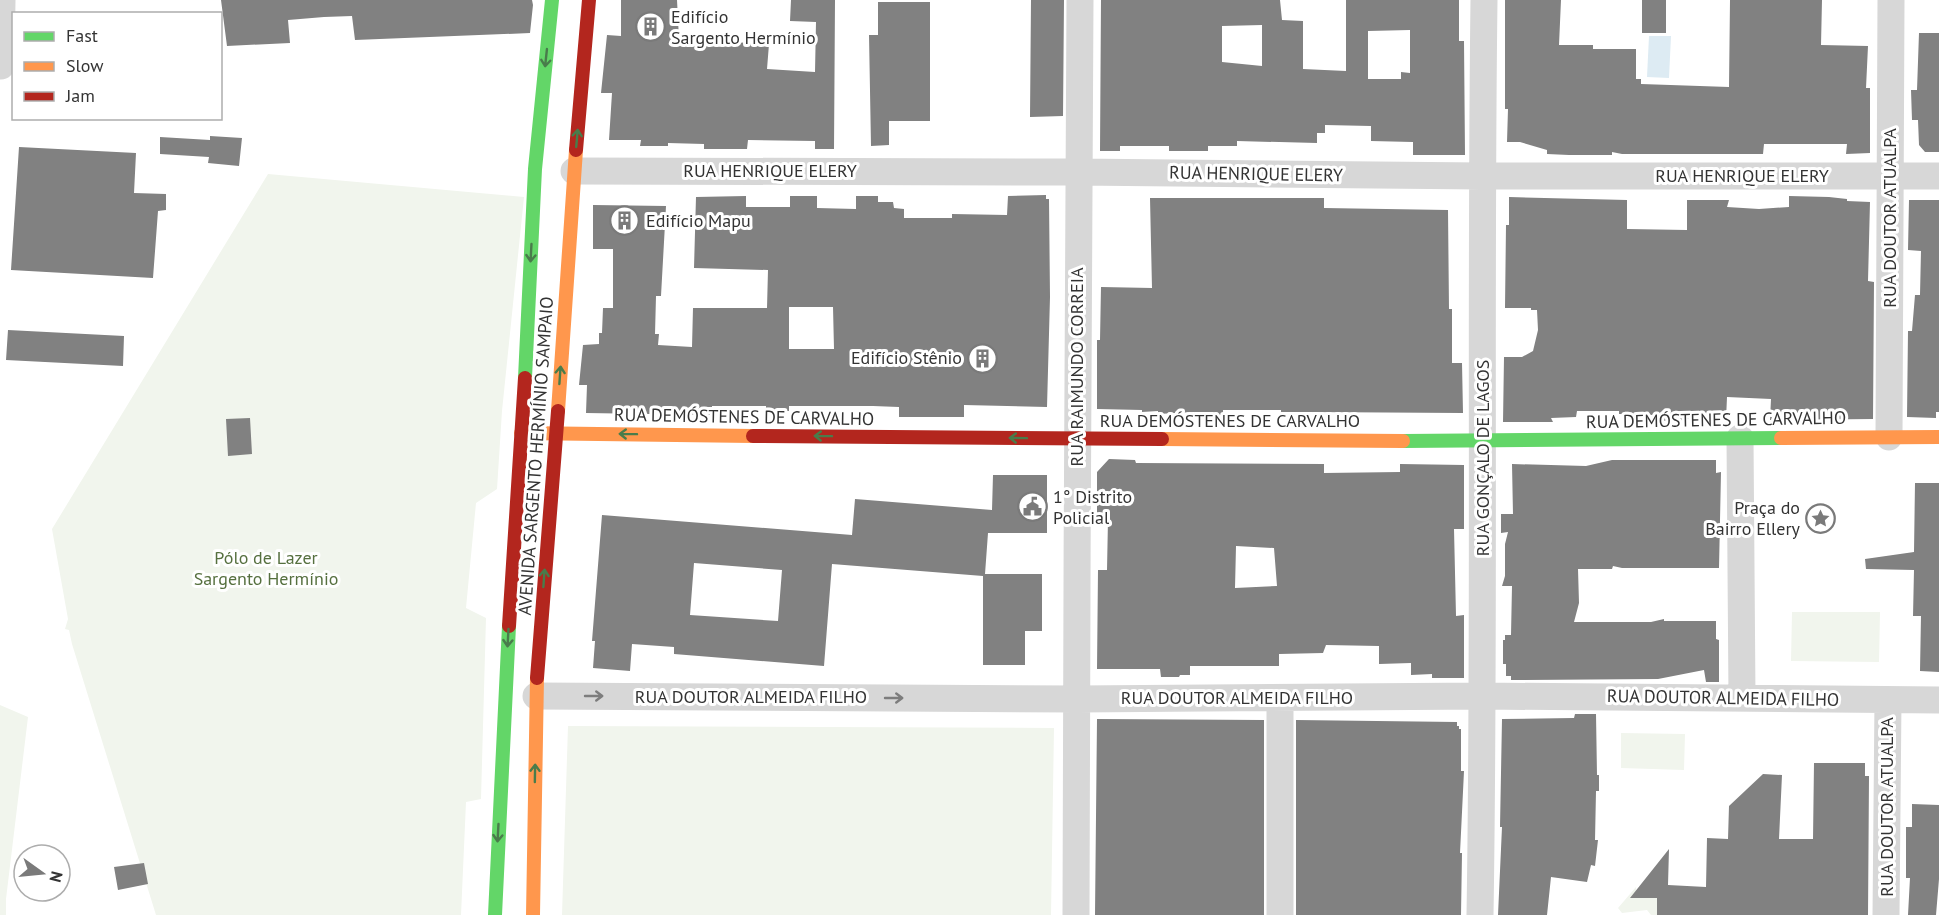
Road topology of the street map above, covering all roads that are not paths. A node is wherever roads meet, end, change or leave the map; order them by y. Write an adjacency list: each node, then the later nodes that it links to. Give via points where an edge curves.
1 (2, 0): 7 (street)
2 (552, 0): 13 (main road, AVENIDA SARGENTO HERMÍNIO SAMPAIO, one-way to 13, via 535,169)
3 (589, 0): 8 (main road, AVENIDA SARGENTO HERMÍNIO SAMPAIO, one-way to 3)
4 (1080, 0): 9 (street, RUA RAIMUNDO CORREIA)
5 (1484, 0): 10 (street, RUA GONÇALO DE LAGOS)
6 (1891, 0): 11 (street, RUA DOUTOR ATUALPA)
7 (1, 66)
8 (574, 171): 9 (street, RUA HENRIQUE ELERY); 14 (main road, AVENIDA SARGENTO HERMÍNIO SAMPAIO, one-way to 8)
9 (1078, 172): 10 (street, RUA HENRIQUE ELERY); 18 (street, RUA RAIMUNDO CORREIA)
10 (1482, 176): 11 (street, RUA HENRIQUE ELERY); 19 (street, RUA GONÇALO DE LAGOS)
11 (1891, 176): 12 (street, RUA HENRIQUE ELERY); 16 (street, RUA DOUTOR ATUALPA)
12 (1939, 176)
13 (521, 433): 14 (main road, RUA DEMÓSTENES DE CARVALHO); 27 (main road, AVENIDA SARGENTO HERMÍNIO SAMPAIO, one-way to 27)
14 (556, 433): 18 (main road, RUA DEMÓSTENES DE CARVALHO, one-way to 14); 20 (main road, AVENIDA SARGENTO HERMÍNIO SAMPAIO, one-way to 14)
15 (1939, 436): 16 (main road, RUA DEMÓSTENES DE CARVALHO)
16 (1889, 437): 17 (main road, RUA DEMÓSTENES DE CARVALHO)
17 (1740, 438): 19 (main road, RUA DEMÓSTENES DE CARVALHO); 22 (street)
18 (1076, 439): 19 (main road, RUA DEMÓSTENES DE CARVALHO); 24 (street, RUA RAIMUNDO CORREIA)
19 (1483, 441): 21 (street, RUA GONÇALO DE LAGOS)
20 (536, 696): 24 (street, RUA DOUTOR ALMEIDA FILHO, one-way to 24); 28 (main road, AVENIDA SARGENTO HERMÍNIO SAMPAIO, one-way to 20)
21 (1484, 696): 22 (street, RUA DOUTOR ALMEIDA FILHO); 23 (street, RUA DOUTOR ALMEIDA FILHO); 31 (street, RUA GONÇALO DE LAGOS)
22 (1742, 697): 25 (street, RUA DOUTOR ALMEIDA FILHO)
23 (1280, 698): 24 (street, RUA DOUTOR ALMEIDA FILHO); 30 (street)
24 (1078, 699): 29 (street, RUA RAIMUNDO CORREIA)
25 (1888, 700): 26 (street, RUA DOUTOR ALMEIDA FILHO); 32 (street, RUA DOUTOR ATUALPA)
26 (1939, 700)
27 (495, 915)
28 (533, 915)
29 (1076, 915)
30 (1280, 915)
31 (1480, 915)
32 (1886, 915)

